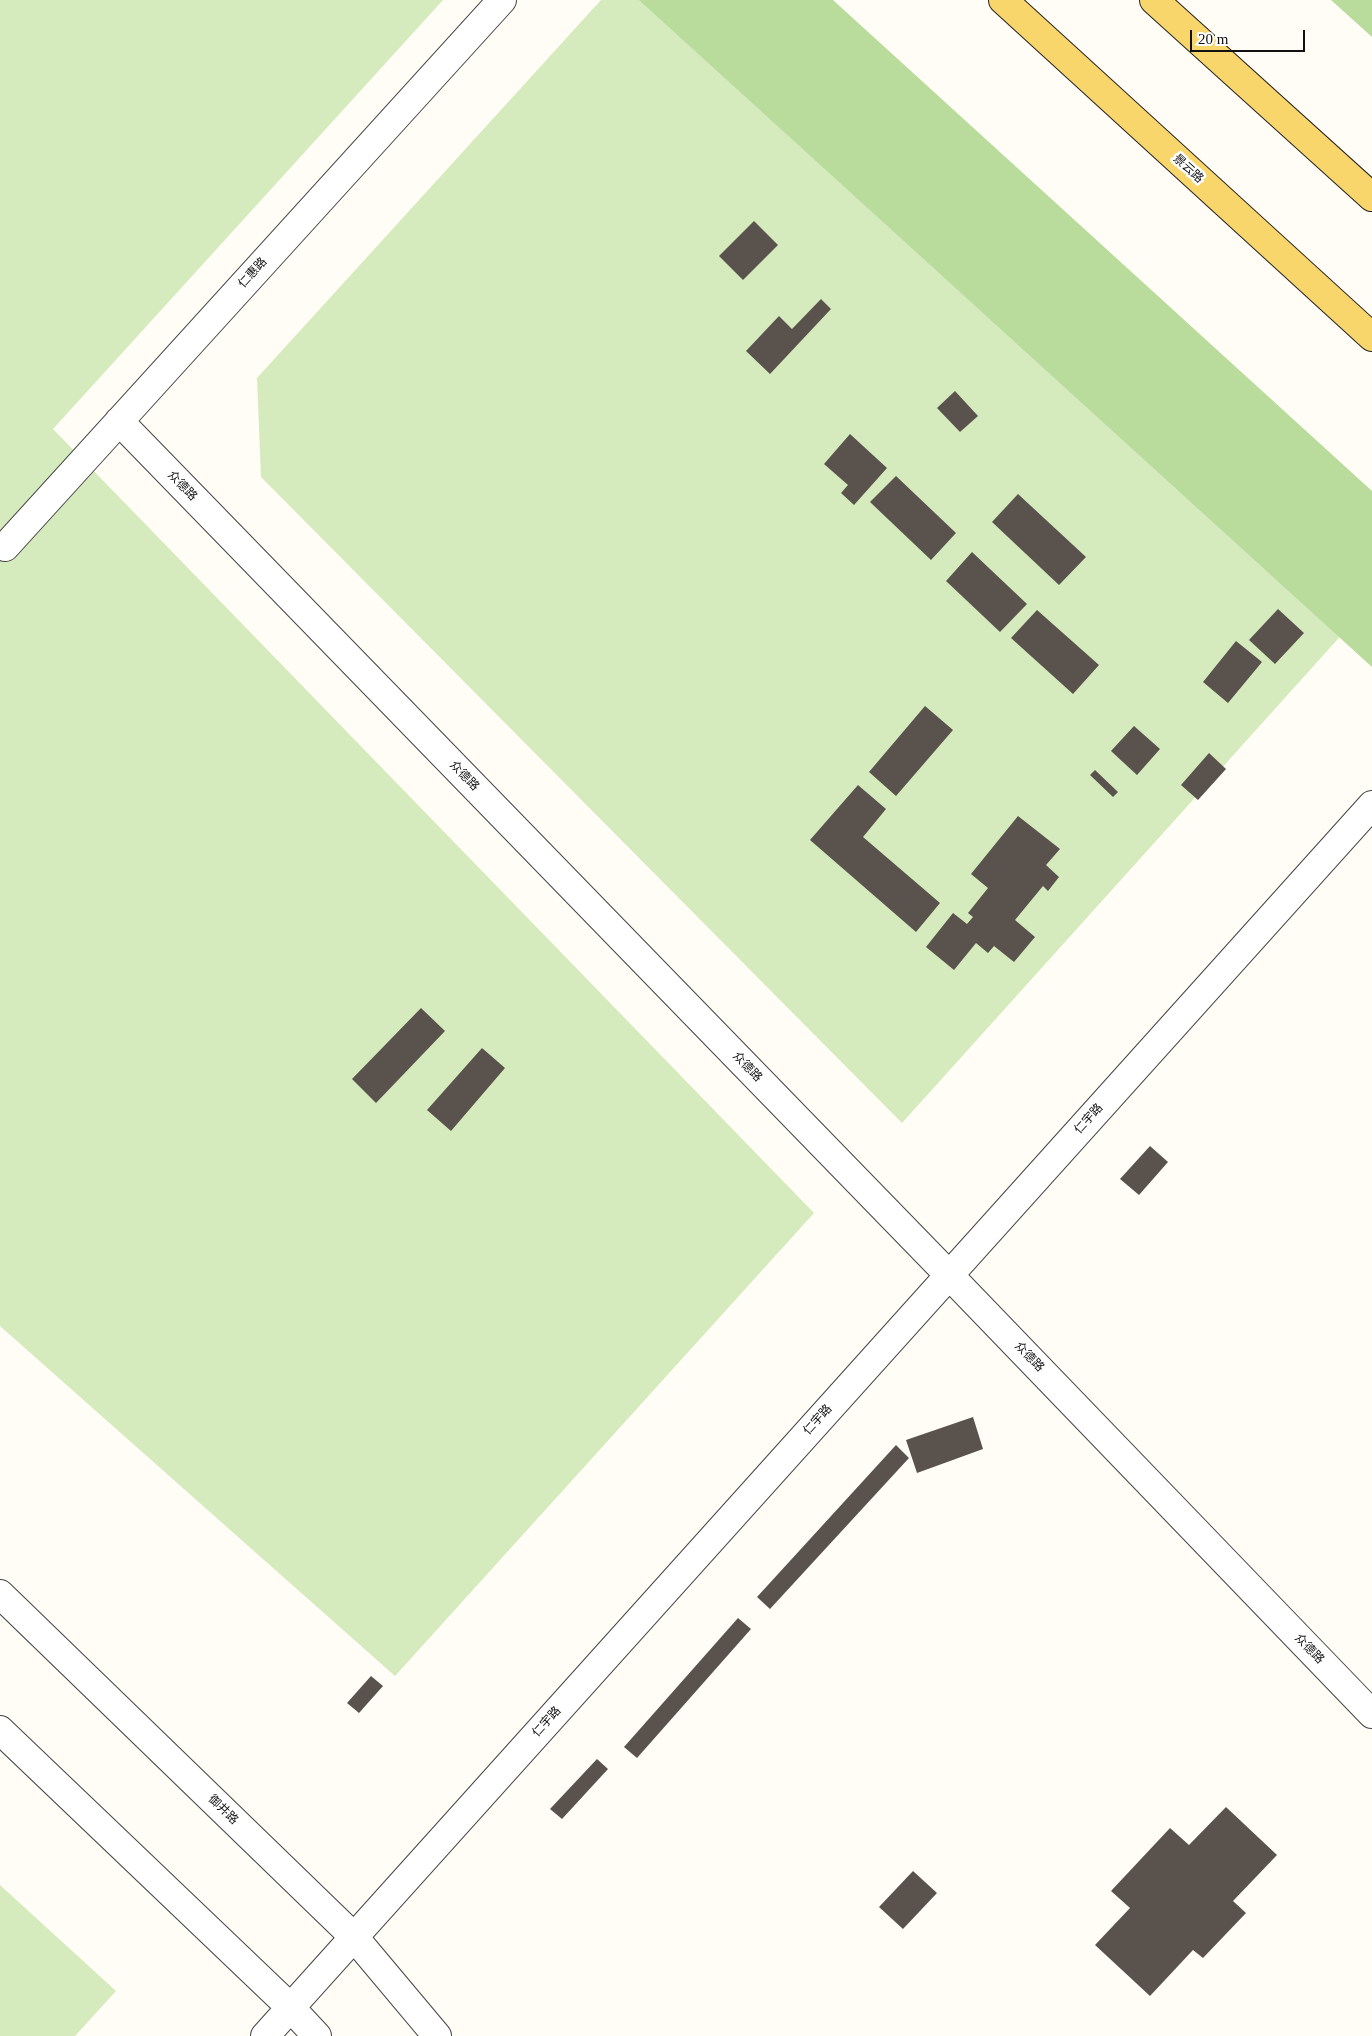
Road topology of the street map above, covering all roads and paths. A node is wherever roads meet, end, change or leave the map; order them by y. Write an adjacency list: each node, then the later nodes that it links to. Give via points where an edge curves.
1 (502, 0): 6 (street, 仁惠路)
2 (1003, 0): 5 (main road, 景云路)
3 (1154, 0): 4 (main road)
4 (1372, 197)
5 (1372, 338)
6 (119, 421): 7 (street, 仁惠路); 9 (street, 众德路)
7 (5, 547)
8 (1372, 805): 9 (street, 仁宇路)
9 (949, 1275): 11 (street, 众德路); 13 (street, 仁宇路)
10 (0, 1594): 13 (street, 御井路)
11 (1372, 1714)
12 (0, 1730): 14 (street)
13 (354, 1937): 14 (street, 仁宇路); 17 (street, 御井路)
14 (290, 2007): 15 (street, 仁宇路); 16 (street)
15 (264, 2036)
16 (317, 2036)
17 (437, 2036)

